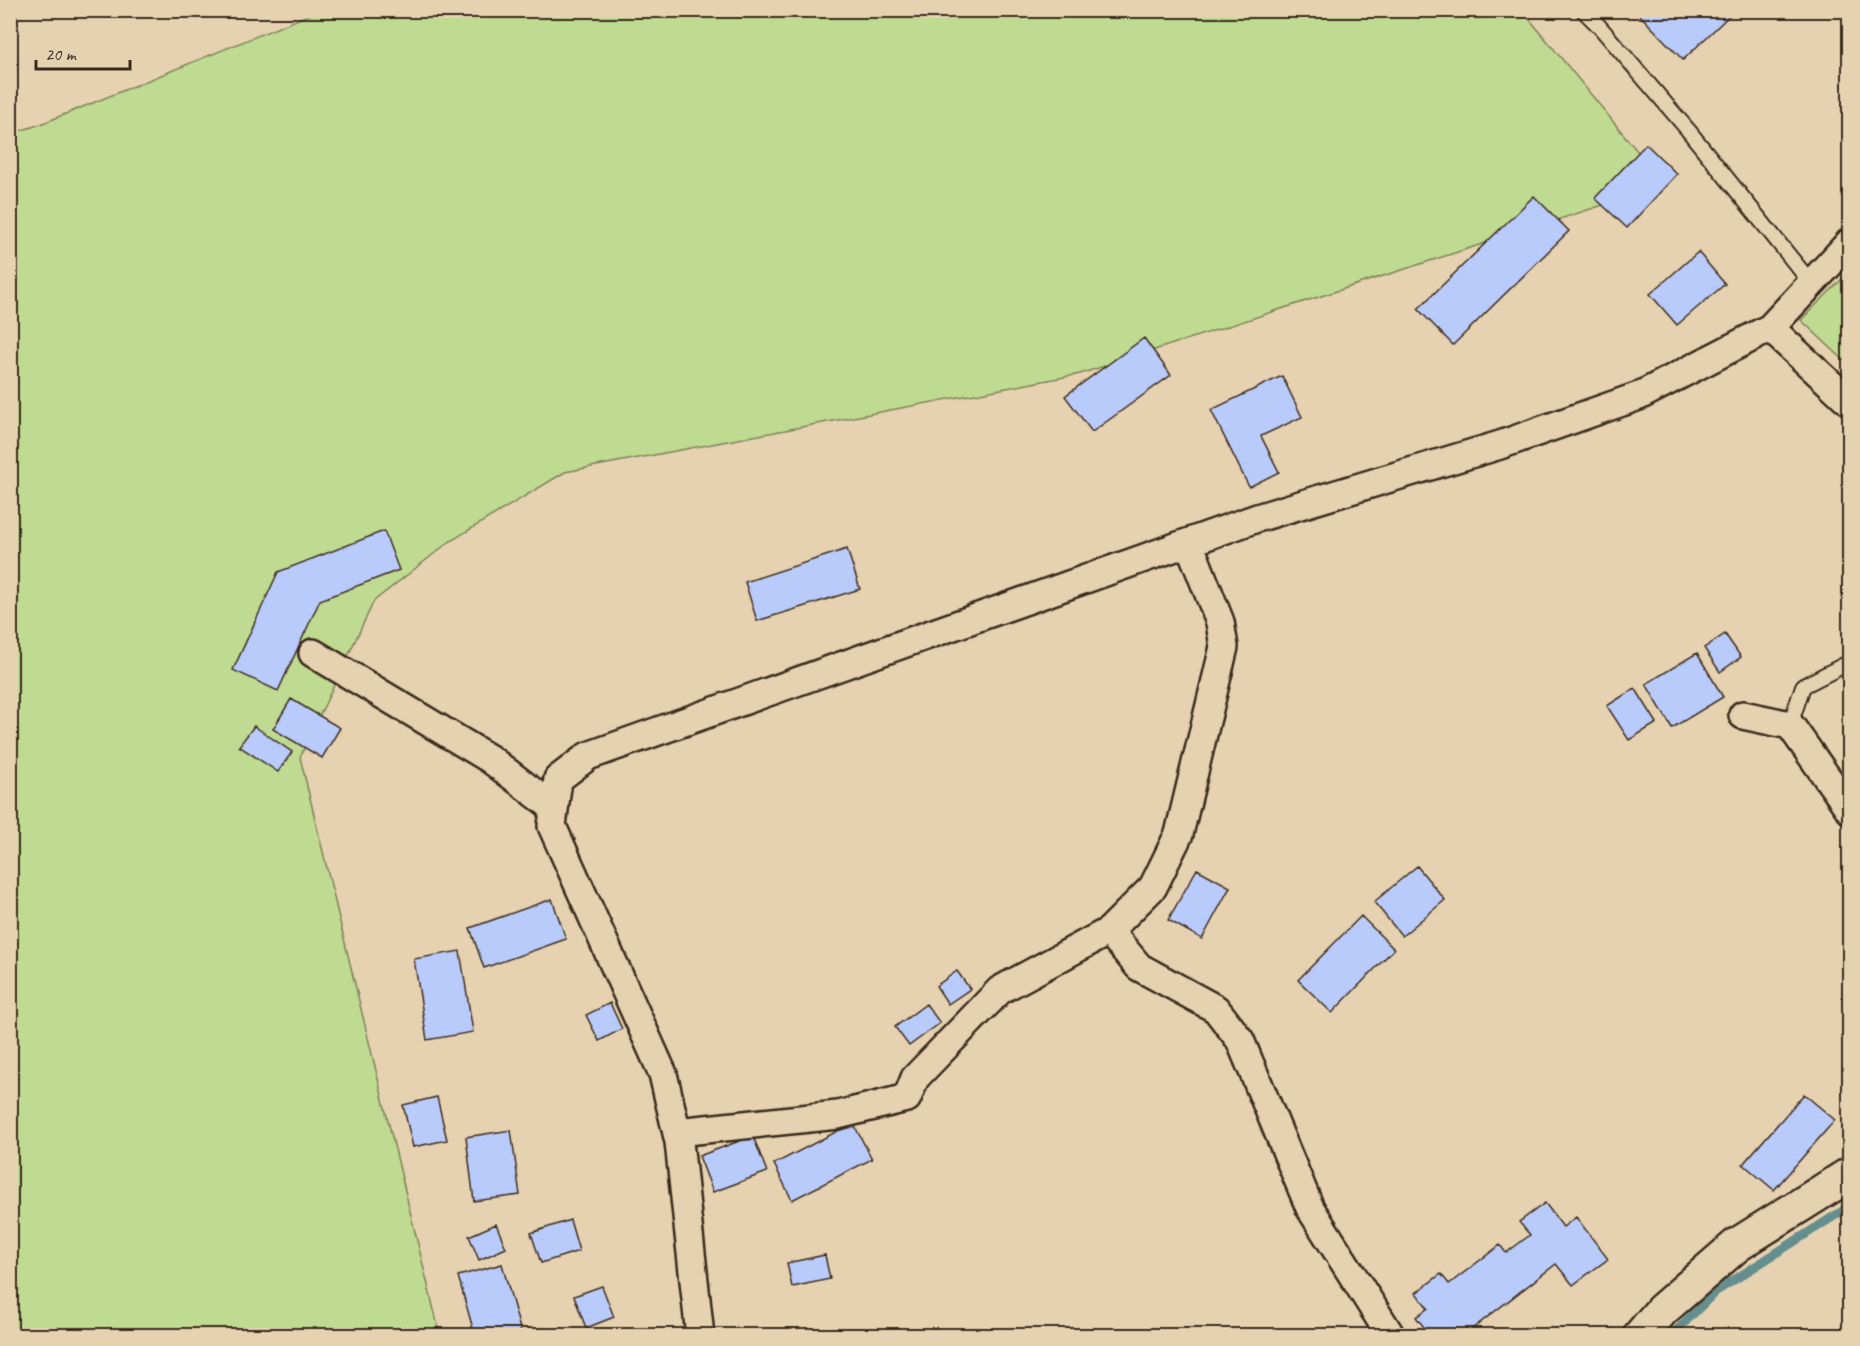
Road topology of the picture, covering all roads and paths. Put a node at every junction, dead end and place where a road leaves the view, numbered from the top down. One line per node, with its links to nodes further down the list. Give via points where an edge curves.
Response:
1 (1583, 10): 3 (lane, via 1688,130)
2 (1850, 242): 3 (street)
3 (1811, 283): 4 (street)
4 (1770, 328): 5 (street); 6 (street, via 1639,396 1500,446 1257,518)
5 (1850, 402)
6 (1189, 543): 11 (street, via 588,756 558,779); 13 (street, via 1220,622 1224,646 1179,834 1154,887)
7 (313, 653): 11 (street, via 490,759)
8 (1850, 662): 10 (lane, via 1803,686)
9 (1743, 715): 10 (street)
10 (1791, 725): 12 (street)
11 (554, 808): 14 (street, via 552,826 663,1074)
12 (1850, 810)
13 (1109, 931): 14 (street, via 1000,990 915,1078 907,1098 838,1115); 17 (street, via 1139,967 1216,1009 1240,1040 1310,1208)
14 (677, 1132): 16 (street)
15 (1850, 1174): 18 (street, via 1737,1245 1662,1310)
16 (700, 1335)
17 (1391, 1335)
18 (1640, 1335)

